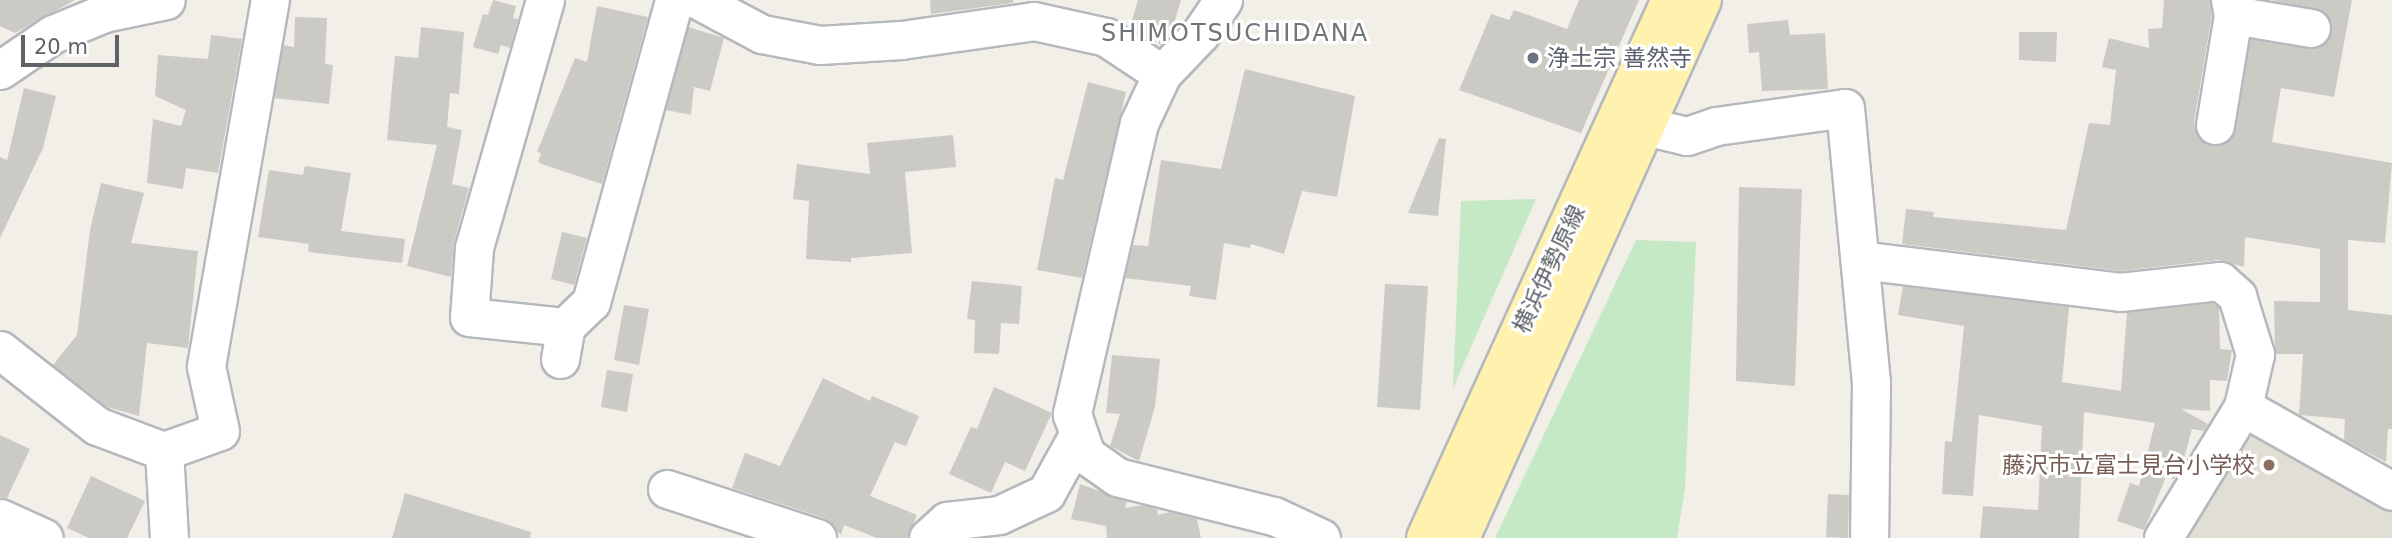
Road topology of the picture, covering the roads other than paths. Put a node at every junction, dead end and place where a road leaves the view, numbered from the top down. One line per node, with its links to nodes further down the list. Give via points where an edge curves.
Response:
1 (166, 0): 11 (street, via 104,13 53,34)
2 (270, 0): 19 (street, via 206,366 220,431)
3 (545, 0): 4 (street, via 474,247 469,317 563,343 591,302)
4 (674, 0)
5 (698, 0): 12 (street, via 762,34 820,45 1045,23 1106,37)
6 (1223, 0): 12 (street, via 1201,33)
7 (1671, 0): 28 (main road, 横浜伊勢原線)
8 (1702, 0): 14 (main road, 横浜伊勢原線)
9 (2231, 7): 10 (street); 13 (street)
10 (2311, 28)
11 (0, 70)
12 (1162, 74): 18 (street, via 1139,123 1074,390)
13 (2215, 125)
14 (1645, 126): 15 (street, via 1687,136 1716,126 1845,108); 29 (main road, 横浜伊勢原線)
15 (1860, 260): 17 (street, via 2120,292 2220,281 2237,296 2255,354); 30 (street, via 1871,382)
16 (0, 350): 19 (street, via 97,426)
17 (2243, 407): 21 (street); 31 (street)
18 (1077, 438): 26 (street, via 1046,493 999,515 947,521); 27 (street, via 1086,455 1117,477 1274,516)
19 (164, 451): 24 (street)
20 (667, 489): 25 (street)
21 (2392, 491)
22 (0, 518): 23 (street)
23 (44, 538)
24 (169, 538)
25 (817, 538)
26 (928, 538)
27 (1321, 538)
28 (1426, 538)
29 (1460, 538)
30 (1869, 538)
31 (2163, 538)

